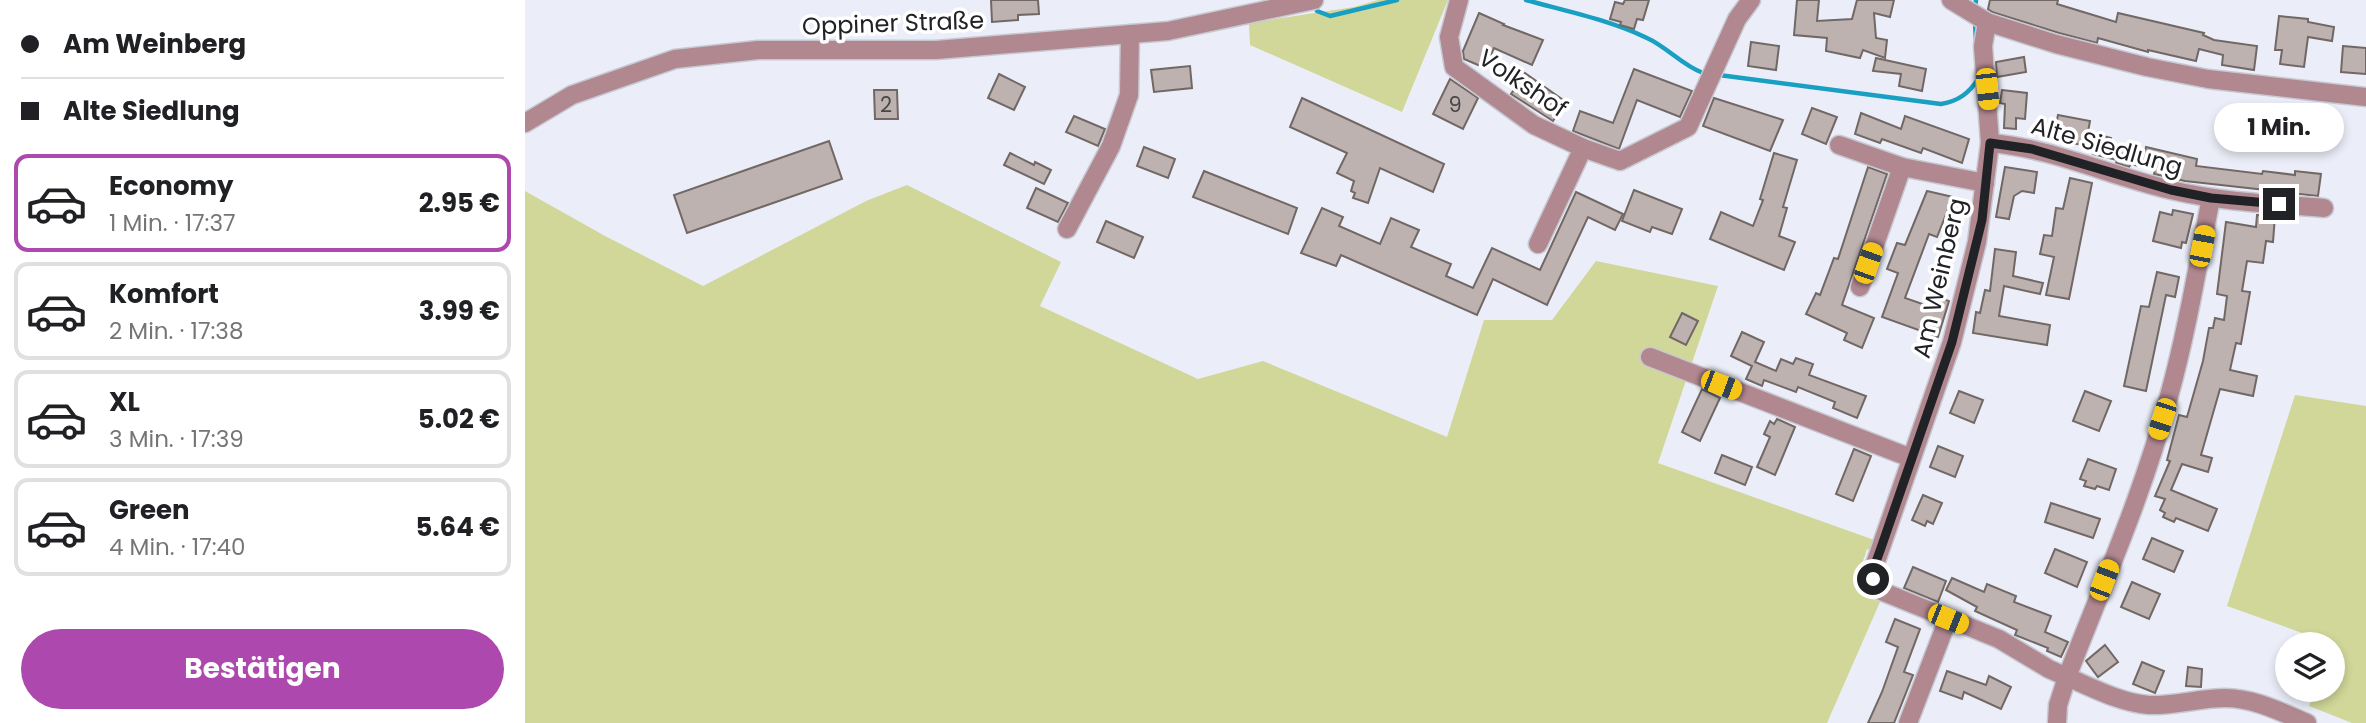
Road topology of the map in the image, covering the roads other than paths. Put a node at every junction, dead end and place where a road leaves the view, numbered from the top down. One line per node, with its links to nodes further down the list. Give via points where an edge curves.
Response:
1 (1314, 0): 6 (street, Oppiner Straße, via 1168,31)
2 (1751, 0): 11 (street, Volkshof, via 1737,19 1688,127 1620,162)
3 (1458, 1): 11 (street, Volkshof, via 1449,37 1454,66 1534,125)
4 (1955, 2): 5 (street)
5 (1983, 20): 7 (street, via 2056,44 2171,72); 9 (street, Am Weinberg)
6 (1130, 34): 8 (street, Oppiner Straße, via 936,50 758,50 675,59 572,95); 16 (street, via 1129,95 1111,146)
7 (2366, 97)
8 (525, 123)
9 (1990, 143): 13 (street, Am Weinberg); 14 (street, Alte Siedlung, via 2032,149 2113,175)
10 (1839, 145): 12 (street)
11 (1583, 148): 17 (street)
12 (1902, 167): 13 (street); 18 (street)
13 (1985, 183): 20 (street, Am Weinberg, via 1977,242 1952,342)
14 (2211, 198): 15 (street, Alte Siedlung); 22 (street, via 2169,398)
15 (2324, 208)
16 (1067, 229)
17 (1538, 244)
18 (1860, 287)
19 (1650, 357): 20 (street)
20 (1911, 458): 21 (street, Am Weinberg, via 1873,579 1887,595)
21 (1948, 619): 22 (street, via 1999,639); 23 (street)
22 (2067, 677): 24 (street); 25 (street, via 2147,705 2241,699)
23 (1908, 723)
24 (2057, 723)
25 (2307, 723)

